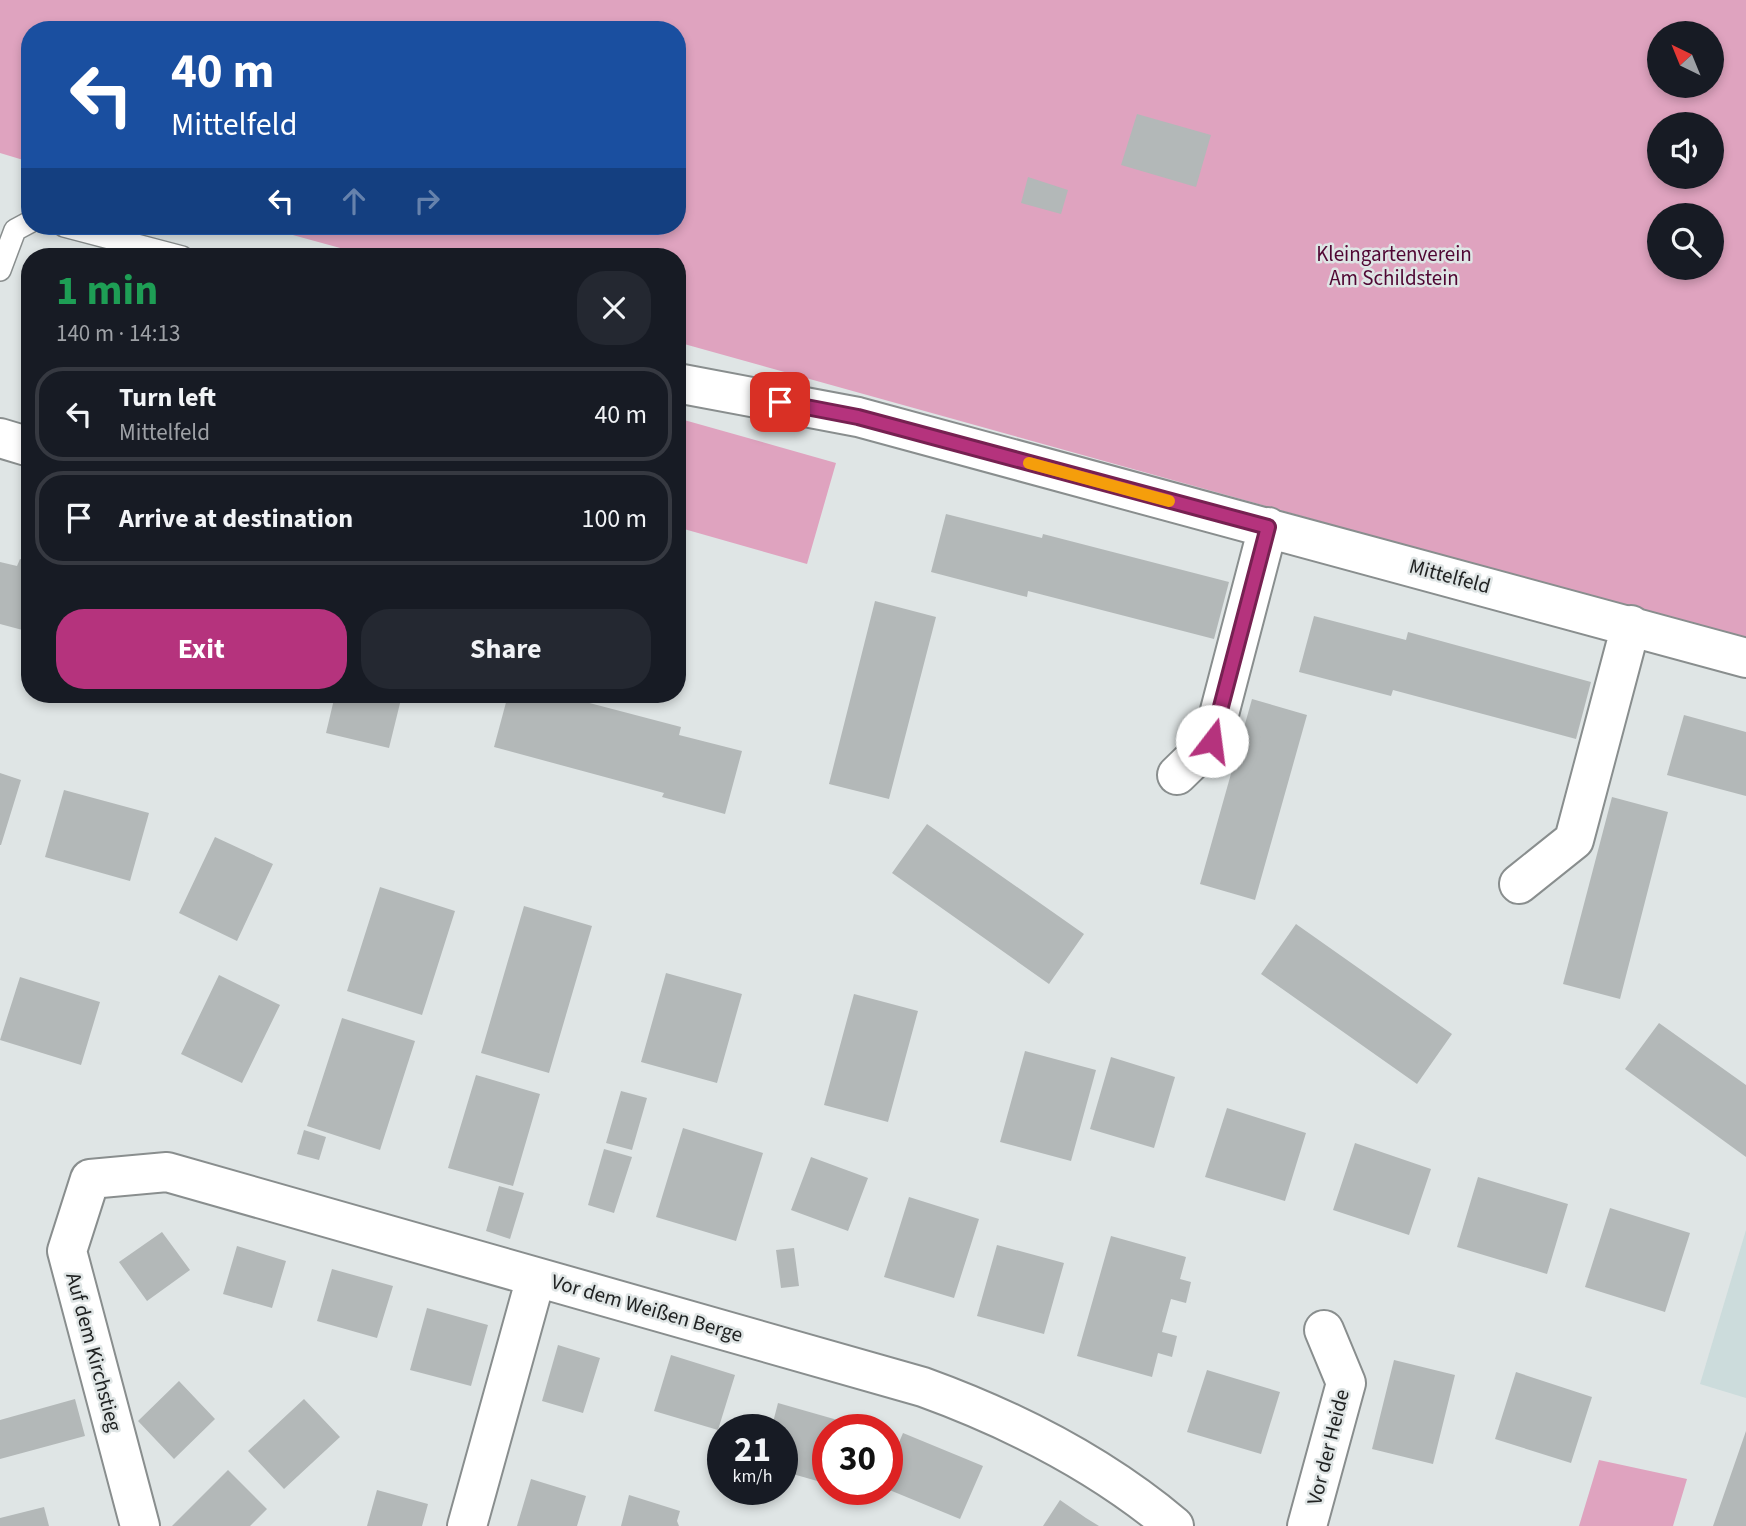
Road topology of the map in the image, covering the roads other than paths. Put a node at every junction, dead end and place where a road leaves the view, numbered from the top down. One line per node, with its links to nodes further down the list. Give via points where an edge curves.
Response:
1 (21, 227): 4 (lane, via 15,230)
2 (98, 235): 3 (lane)
3 (148, 248)
4 (0, 270)
5 (686, 385): 8 (street, Mittelfeld, via 858,417)
6 (0, 438): 7 (street)
7 (21, 444)
8 (1268, 527): 9 (street, Mittelfeld); 11 (street, via 1212,741)
9 (1631, 625): 10 (street, Mittelfeld); 12 (street, via 1574,840)
10 (1746, 658)
11 (1177, 775)
12 (1519, 884)
13 (90, 1179): 14 (street, Vor dem Weißen Berge, via 167,1172); 16 (street, Auf dem Kirchstieg, via 68,1251)
14 (536, 1277): 17 (street); 18 (street, Vor dem Weißen Berge, via 923,1387 983,1409 1074,1455)
15 (1324, 1330): 19 (street, Vor der Heide, via 1346,1383)
16 (140, 1526)
17 (467, 1526)
18 (1174, 1526)
19 (1307, 1526)

